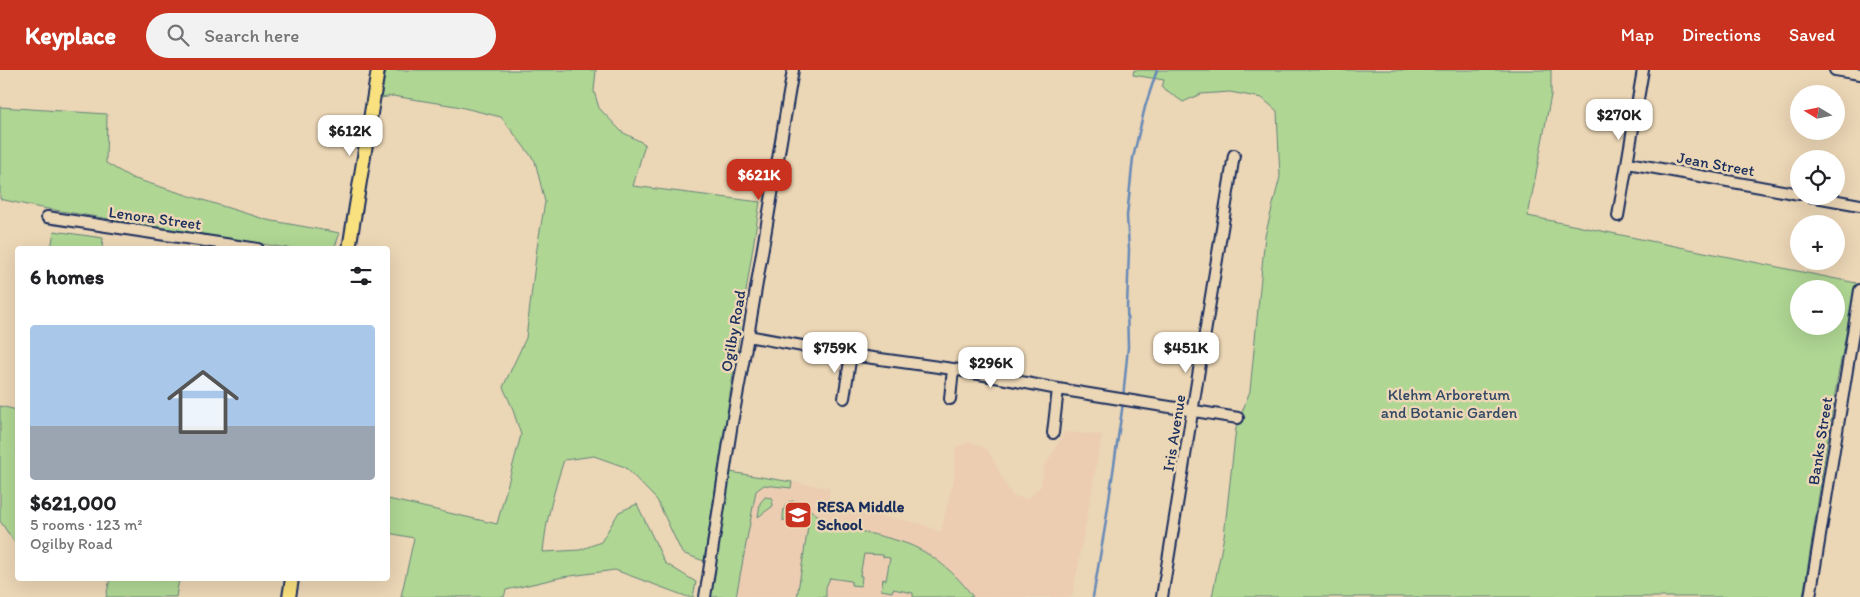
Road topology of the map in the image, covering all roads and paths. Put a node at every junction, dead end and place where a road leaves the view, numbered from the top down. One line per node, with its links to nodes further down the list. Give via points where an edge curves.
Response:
1 (378, 70): 14 (main road)
2 (794, 70): 16 (street, Ogilby Road)
3 (1643, 70): 7 (street)
4 (1835, 70): 5 (street)
5 (1860, 74)
6 (1234, 155): 22 (street, Iris Avenue)
7 (1628, 163): 8 (street, Jean Street); 11 (street)
8 (1790, 192)
9 (1845, 202): 10 (street)
10 (1860, 205)
11 (1618, 216)
12 (47, 217): 13 (street, Lenora Street)
13 (229, 246)
14 (349, 246)
15 (1860, 290): 29 (street, Banks Street)
16 (748, 336): 17 (street); 27 (street, Ogilby Road)
17 (851, 355): 18 (street); 20 (street)
18 (952, 369): 19 (street); 21 (street)
19 (1058, 389): 22 (street); 24 (street)
20 (844, 398)
21 (950, 399)
22 (1193, 410): 23 (street); 28 (street, Iris Avenue)
23 (1238, 418)
24 (1053, 433)
25 (292, 581): 26 (main road)
26 (289, 597)
27 (705, 597)
28 (1162, 597)
29 (1810, 597)

